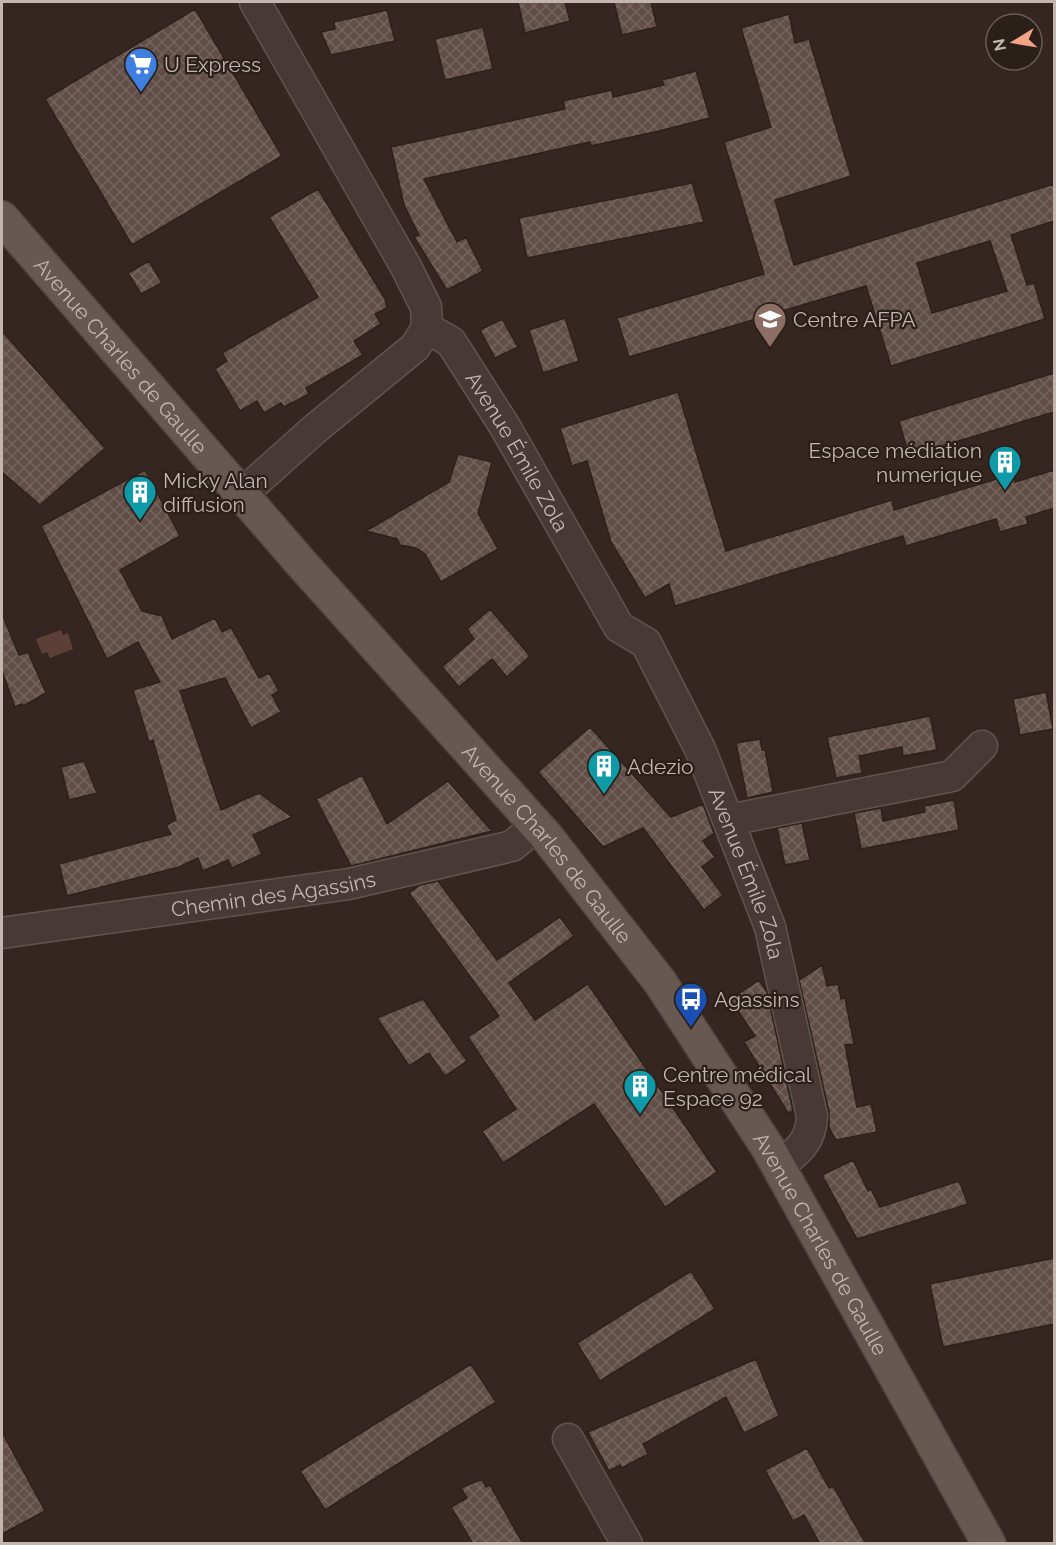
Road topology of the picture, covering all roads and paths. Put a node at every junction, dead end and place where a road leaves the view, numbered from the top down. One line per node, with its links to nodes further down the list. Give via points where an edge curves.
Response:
1 (255, 2): 3 (street, via 406,267 426,307)
2 (2, 218): 4 (main road, Avenue Charles de Gaulle)
3 (427, 328): 4 (street, via 415,347); 6 (street, Avenue Émile Zola, via 451,342 510,436 619,627 646,643 700,749)
4 (242, 494): 7 (main road, Avenue Charles de Gaulle)
5 (982, 746): 6 (street, via 952,776)
6 (729, 820): 9 (street, Avenue Émile Zola, via 770,927 813,1116 806,1143)
7 (536, 826): 8 (street, Chemin des Agassins, via 512,846 349,884); 9 (main road, Avenue Charles de Gaulle, via 660,982)
8 (2, 933)
9 (778, 1167): 12 (main road, Avenue Charles de Gaulle)
10 (568, 1439): 11 (street)
11 (627, 1544)
12 (989, 1544)

